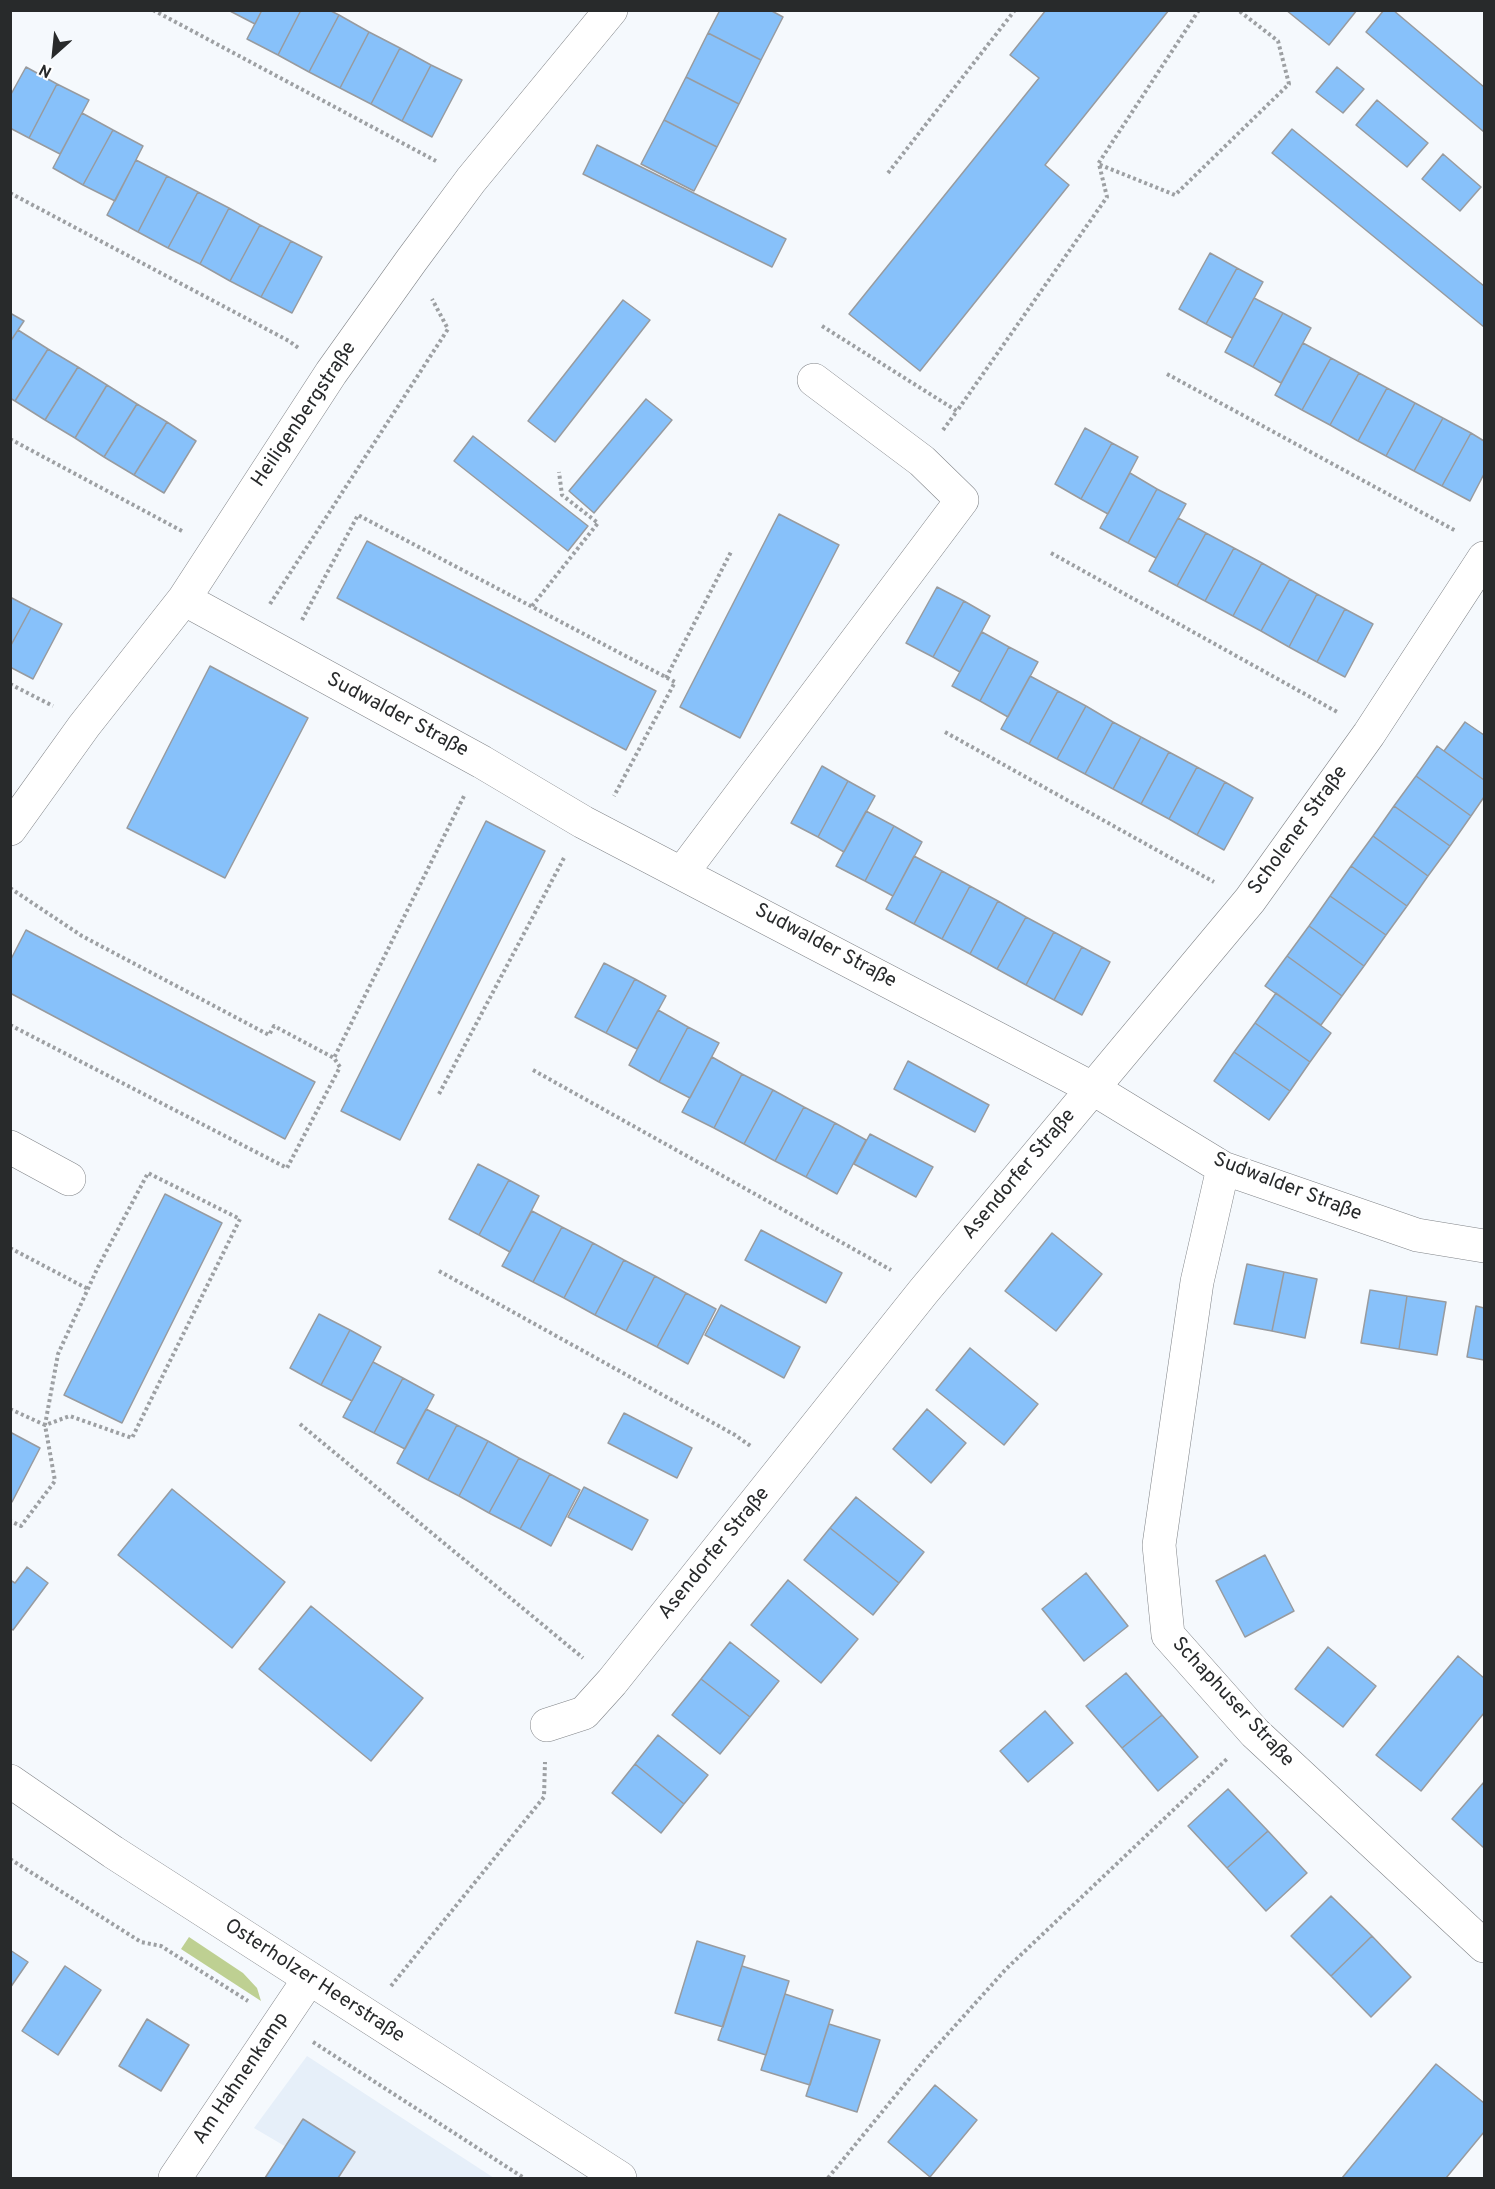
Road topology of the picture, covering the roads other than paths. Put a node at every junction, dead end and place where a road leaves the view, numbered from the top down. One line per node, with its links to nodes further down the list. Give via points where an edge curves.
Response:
1 (611, 10): 4 (street, Heiligenbergstraße, via 471,180 411,261 331,373)
2 (814, 380): 6 (street, via 922,461 962,500)
3 (1474, 547): 7 (street, Scholener Straße, via 1369,734 1250,900)
4 (184, 599): 5 (street, Heiligenbergstraße, via 84,726); 6 (street, Sudwalder Straße)
5 (10, 829)
6 (682, 873): 7 (street, Sudwalder Straße)
7 (1092, 1088): 9 (street, Sudwalder Straße); 12 (street, Asendorfer Straße, via 612,1682 584,1713)
8 (10, 1147): 10 (street)
9 (1223, 1168): 11 (street, Sudwalder Straße, via 1417,1235); 14 (street, Schaphuser Straße, via 1197,1282 1159,1545 1168,1635 1255,1733)
10 (69, 1179)
11 (1485, 1246)
12 (547, 1725)
13 (10, 1781): 15 (street, Osterholzer Heerstraße)
14 (1485, 1946)
15 (309, 1979): 16 (street, Am Hahnenkamp); 17 (street, Osterholzer Heerstraße)
16 (175, 2178)
17 (620, 2178)

